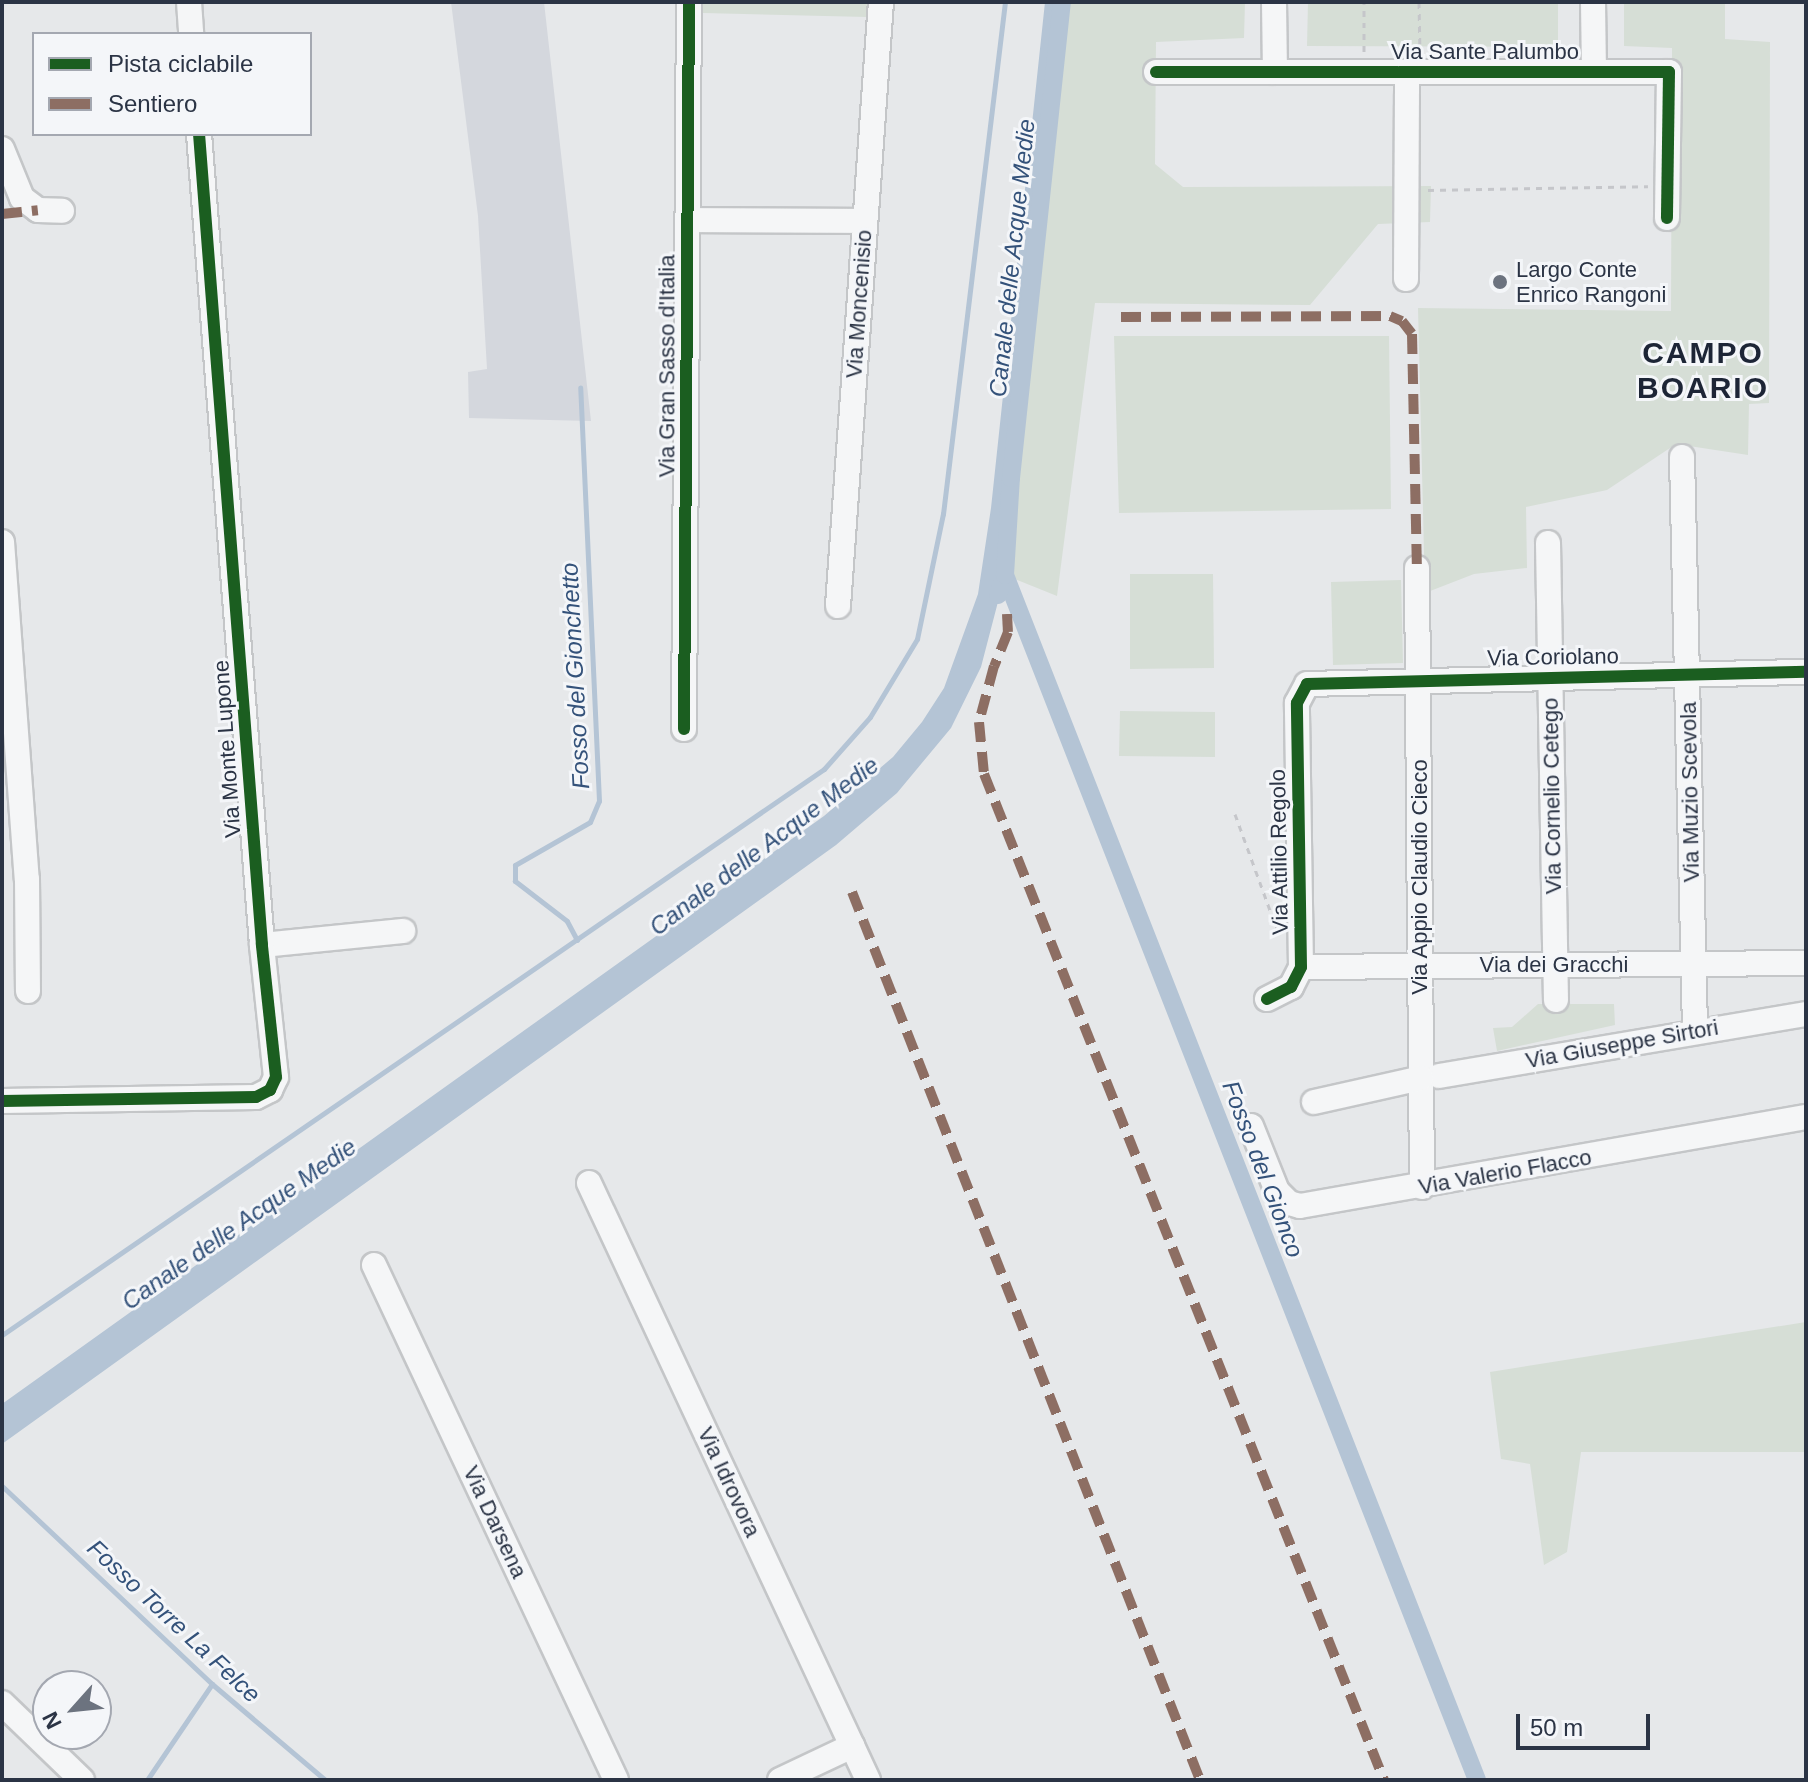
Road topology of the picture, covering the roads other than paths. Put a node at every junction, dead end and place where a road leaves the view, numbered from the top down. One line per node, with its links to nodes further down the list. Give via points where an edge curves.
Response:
1 (189, 2): 6 (street)
2 (689, 2): 15 (street, Via Gran Sasso d'Italia)
3 (881, 2): 16 (street, Via Moncenisio)
4 (1274, 2): 9 (street)
5 (1593, 2): 7 (street)
6 (191, 32)
7 (1594, 71): 10 (street, Via Sante Palumbo); 14 (street, Via Sante Palumbo, via 1669,72)
8 (1156, 72): 9 (street, Via Sante Palumbo)
9 (1275, 72): 10 (street, Via Sante Palumbo)
10 (1414, 72): 17 (street)
11 (199, 136): 30 (street, Via Monte Lupone)
12 (2, 149): 13 (street, via 22,198 38,210)
13 (62, 211)
14 (1667, 218)
15 (688, 220): 16 (street); 28 (street, Via Gran Sasso d'Italia)
16 (865, 221): 22 (street, Via Moncenisio)
17 (1406, 279)
18 (1682, 457): 24 (street, Via Muzio Scevola)
19 (2, 542): 36 (street, via 26,867)
20 (1548, 543): 25 (street, Via Cornelio Cetego)
21 (1417, 568): 26 (street, Via Appio Claudio Cieco)
22 (838, 606)
23 (1806, 672): 24 (street, Via Coriolano)
24 (1687, 674): 25 (street, Via Coriolano); 32 (street, Via Muzio Scevola)
25 (1550, 677): 26 (street, Via Coriolano); 33 (street, Via Cornelio Cetego)
26 (1418, 679): 27 (street, Via Coriolano, via 1318,681); 34 (street, Via Appio Claudio Cieco)
27 (1303, 687): 35 (street, Via Attilio Regolo, via 1297,703)
28 (684, 729)
29 (403, 931): 30 (street)
30 (262, 945): 42 (street, Via Monte Lupone, via 276,1070 276,1081 266,1093)
31 (1806, 963): 32 (street, Via dei Gracchi)
32 (1693, 964): 33 (street, Via dei Gracchi); 40 (street, Via Muzio Scevola)
33 (1555, 965): 34 (street, Via dei Gracchi); 38 (street, Via Cornelio Cetego)
34 (1420, 966): 35 (street, Via dei Gracchi); 41 (street, Via Appio Claudio Cieco)
35 (1301, 967): 37 (street, Via Attilio Regolo, via 1291,987)
36 (28, 991)
37 (1267, 999)
38 (1556, 1000)
39 (1806, 1014): 40 (street, Via Giuseppe Sirtori)
40 (1695, 1031): 41 (street, Via Giuseppe Sirtori)
41 (1430, 1077): 43 (street, Via Giuseppe Sirtori); 47 (street, Via Appio Claudio Cieco)
42 (2, 1101)
43 (1314, 1102)
44 (1806, 1117): 47 (street, Via Valerio Flacco)
45 (1251, 1126): 47 (street, Via Valerio Flacco, via 1277,1191 1295,1205)
46 (589, 1183): 50 (street, Via Idrovora)
47 (1422, 1187)
48 (374, 1265): 52 (street, Via Darsena)
49 (2, 1703): 51 (street)
50 (852, 1746): 53 (street); 54 (street, Via Idrovora)
51 (82, 1780)
52 (616, 1780)
53 (780, 1780)
54 (868, 1780)

